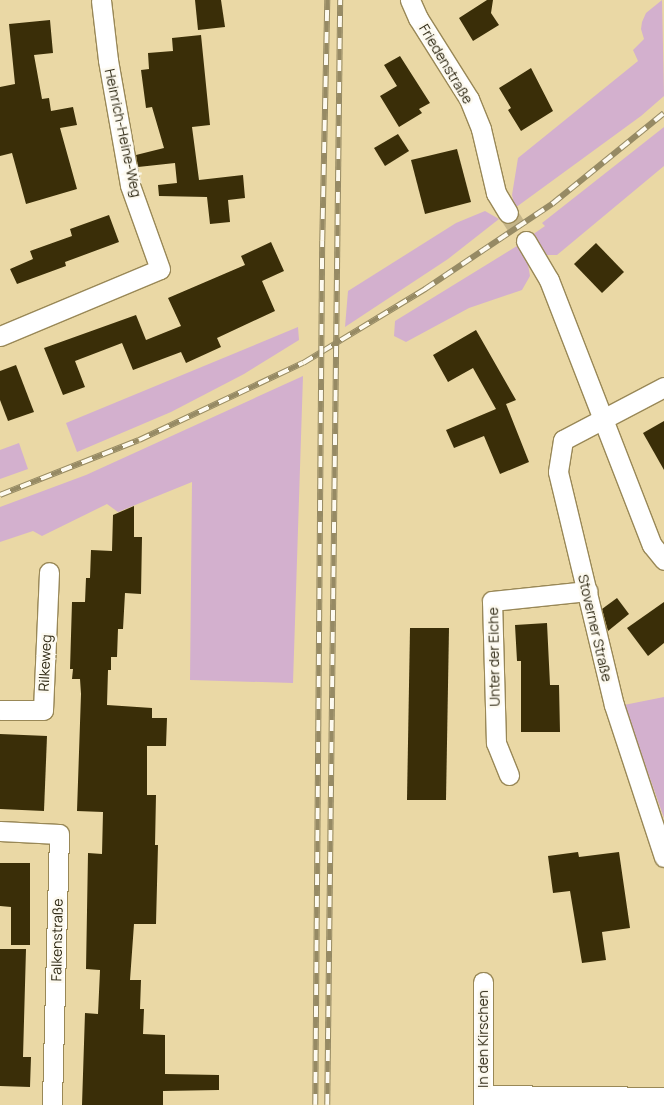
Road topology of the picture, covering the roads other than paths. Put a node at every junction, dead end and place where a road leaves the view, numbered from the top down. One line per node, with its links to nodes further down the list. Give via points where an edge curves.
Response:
1 (102, 0): 5 (street, Heinrich-Heine-Weg, via 108,60 130,185 160,269)
2 (410, 0): 3 (street, Friedenstraße, via 469,99 496,194)
3 (508, 213)
4 (526, 241): 7 (street, via 549,280)
5 (0, 336)
6 (664, 387): 7 (street)
7 (604, 418): 8 (street, via 652,545); 10 (street, Stoverner Straße, via 563,440 558,472)
8 (664, 560)
9 (49, 572): 11 (street, Rilkeweg, via 43,710)
10 (587, 591): 12 (street, Unter der Eiche, via 492,601 496,743); 14 (street, Stoverner Straße, via 614,705)
11 (0, 710)
12 (509, 775)
13 (0, 831): 18 (street, Falkenstraße, via 59,834)
14 (664, 857)
15 (483, 982): 17 (street, In den Kirschen)
16 (664, 1097): 17 (street, In den Kirschen)
17 (483, 1100)
18 (52, 1105)

